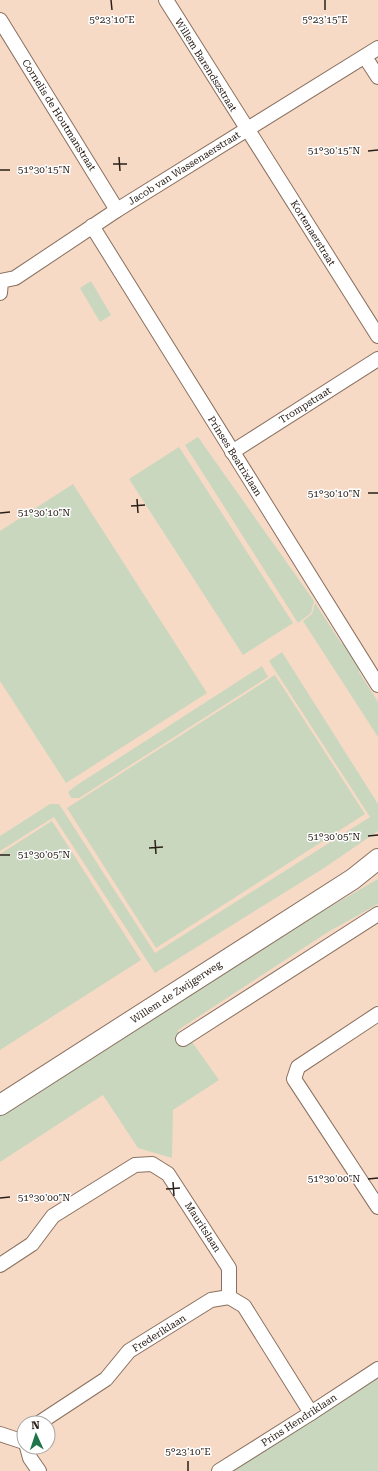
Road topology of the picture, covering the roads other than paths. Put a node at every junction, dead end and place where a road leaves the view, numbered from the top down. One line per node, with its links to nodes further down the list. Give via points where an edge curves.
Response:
1 (166, 0): 6 (street, Willem Barendszstraat)
2 (0, 20): 7 (street, Cornelis de Houtmanstraat)
3 (378, 48): 4 (street, Jacob van Wassenaerstraat)
4 (365, 57): 5 (street); 6 (street, Jacob van Wassenaerstraat)
5 (378, 77)
6 (247, 129): 7 (street, Jacob van Wassenaerstraat); 10 (street, Kortenaerstraat)
7 (117, 210): 8 (street, Jacob van Wassenaerstraat)
8 (92, 226): 9 (street, Jacob van Wassenaerstraat, via 15,278); 12 (street, Prinses Beatrixlaan)
9 (0, 285)
10 (378, 336)
11 (378, 359): 12 (street, Trompstraat)
12 (232, 452): 13 (street, Prinses Beatrixlaan)
13 (378, 685)
14 (378, 859): 16 (main road, Willem de Zwijgerweg)
15 (378, 868): 16 (main road, Willem de Zwijgerweg)
16 (353, 880): 20 (main road, Willem de Zwijgerweg)
17 (378, 914): 19 (street)
18 (378, 1014): 21 (street, via 298,1067 294,1079)
19 (182, 1039)
20 (0, 1105)
21 (378, 1205)
22 (0, 1265): 23 (street, Mauritslaan, via 32,1244 53,1216 135,1165 152,1164 168,1174 229,1268)
23 (229, 1297): 25 (street, via 244,1306); 26 (street, Frederiklaan, via 212,1300 130,1351 106,1379)
24 (378, 1369): 25 (street, Prins Hendriklaan)
25 (311, 1413): 31 (street, Prins Hendriklaan)
26 (51, 1415)
27 (0, 1434): 28 (street)
28 (16, 1439)
29 (29, 1455): 30 (street)
30 (39, 1471)
31 (219, 1471)

